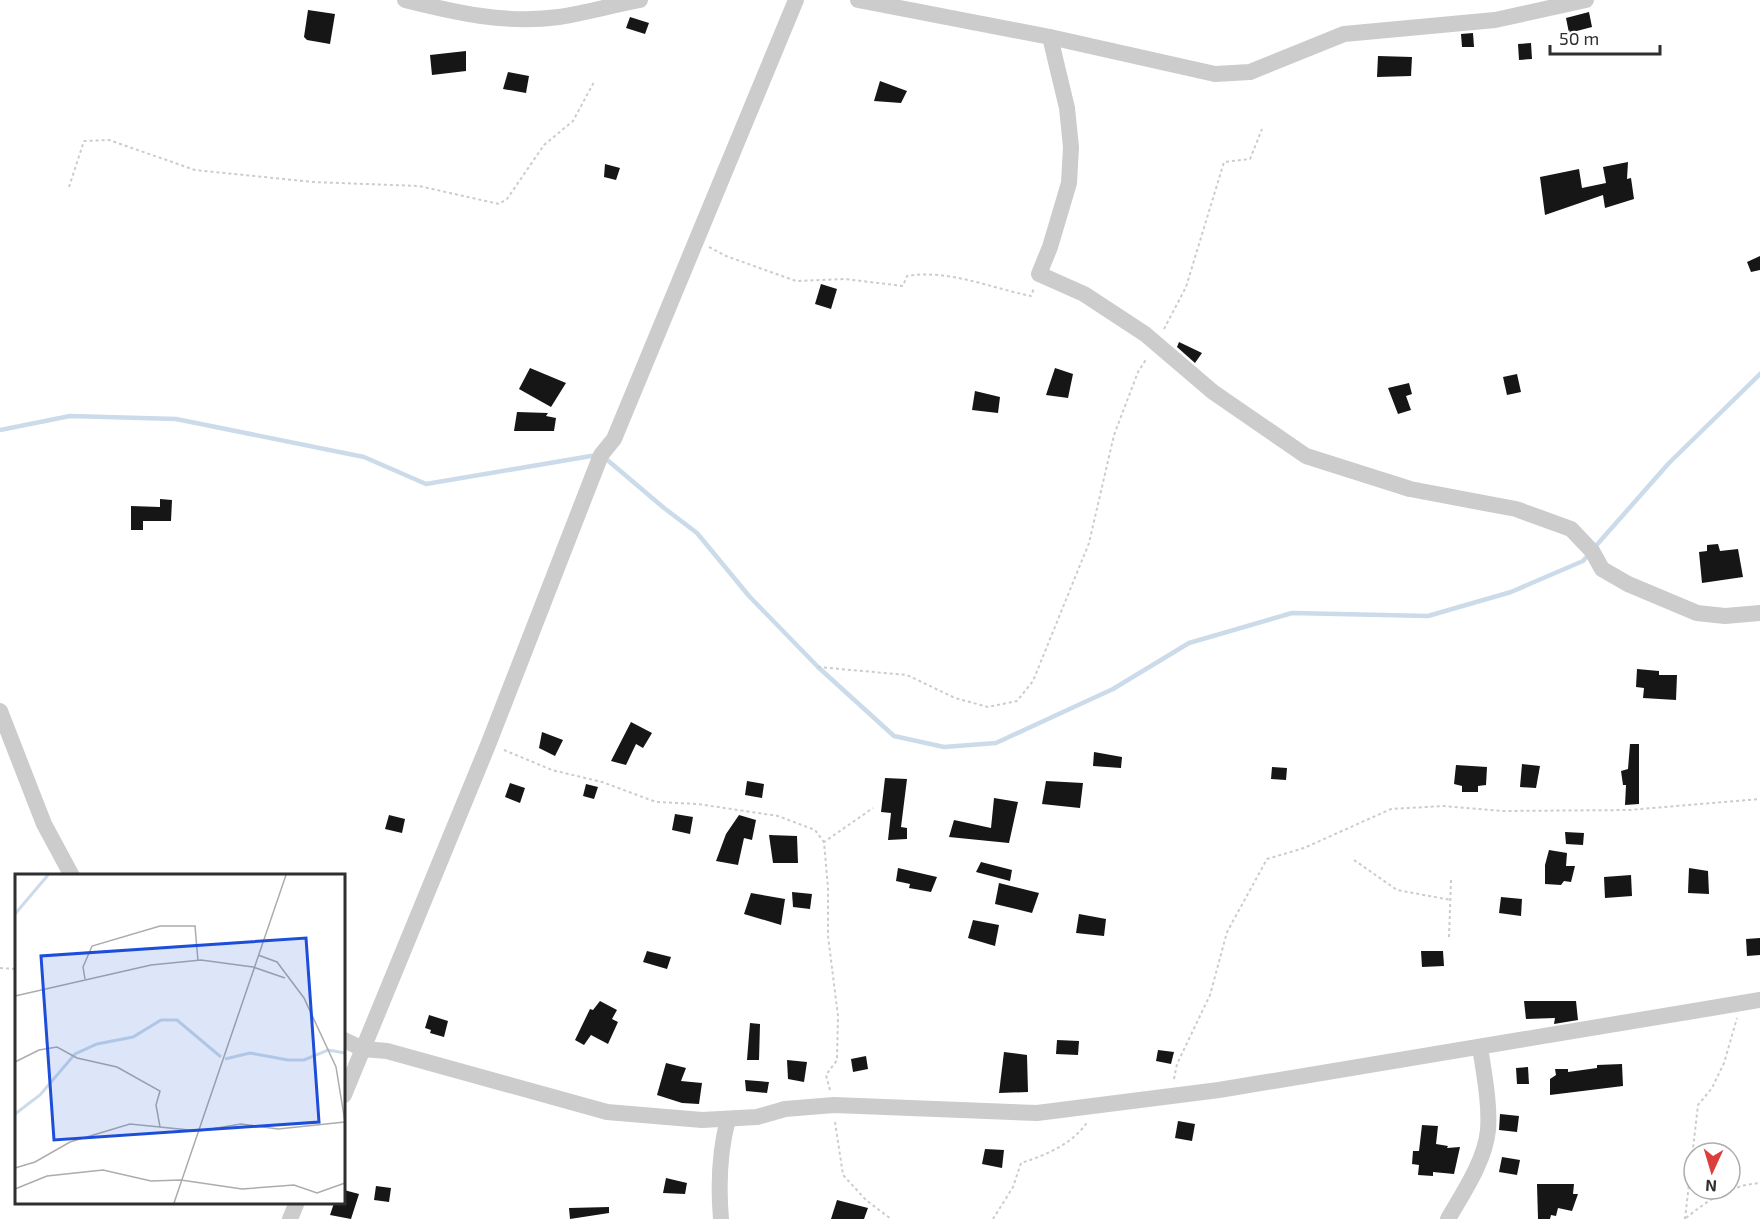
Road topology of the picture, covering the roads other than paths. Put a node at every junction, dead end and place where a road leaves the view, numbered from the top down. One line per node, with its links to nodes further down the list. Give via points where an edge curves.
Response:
1 (405, 0): 2 (street, via 473,17 519,20 561,17)
2 (640, 0)
3 (796, 0): 13 (street, via 614,439 601,455)
4 (858, 0): 6 (street)
5 (1586, 0): 6 (street, via 1495,20 1344,34 1250,72 1215,74)
6 (1050, 37): 7 (street, via 1067,108 1070,171 1039,274 1084,294 1157,343 1213,392 1306,456 1410,489 1516,509 1571,529 1602,568 1628,584 1697,613)
7 (1760, 613)
8 (0, 711): 9 (street, via 44,824)
9 (71, 874)
10 (1760, 1000): 12 (street)
11 (345, 1040): 13 (street)
12 (1480, 1047): 15 (street, via 1037,1113 834,1105 785,1108 757,1117); 19 (street, via 1488,1132)
13 (363, 1049): 14 (street); 15 (street, via 387,1051 607,1112)
14 (345, 1093)
15 (728, 1119): 18 (street, via 720,1150)
16 (297, 1204): 17 (street)
17 (290, 1219)
18 (721, 1219)
19 (1448, 1219)

